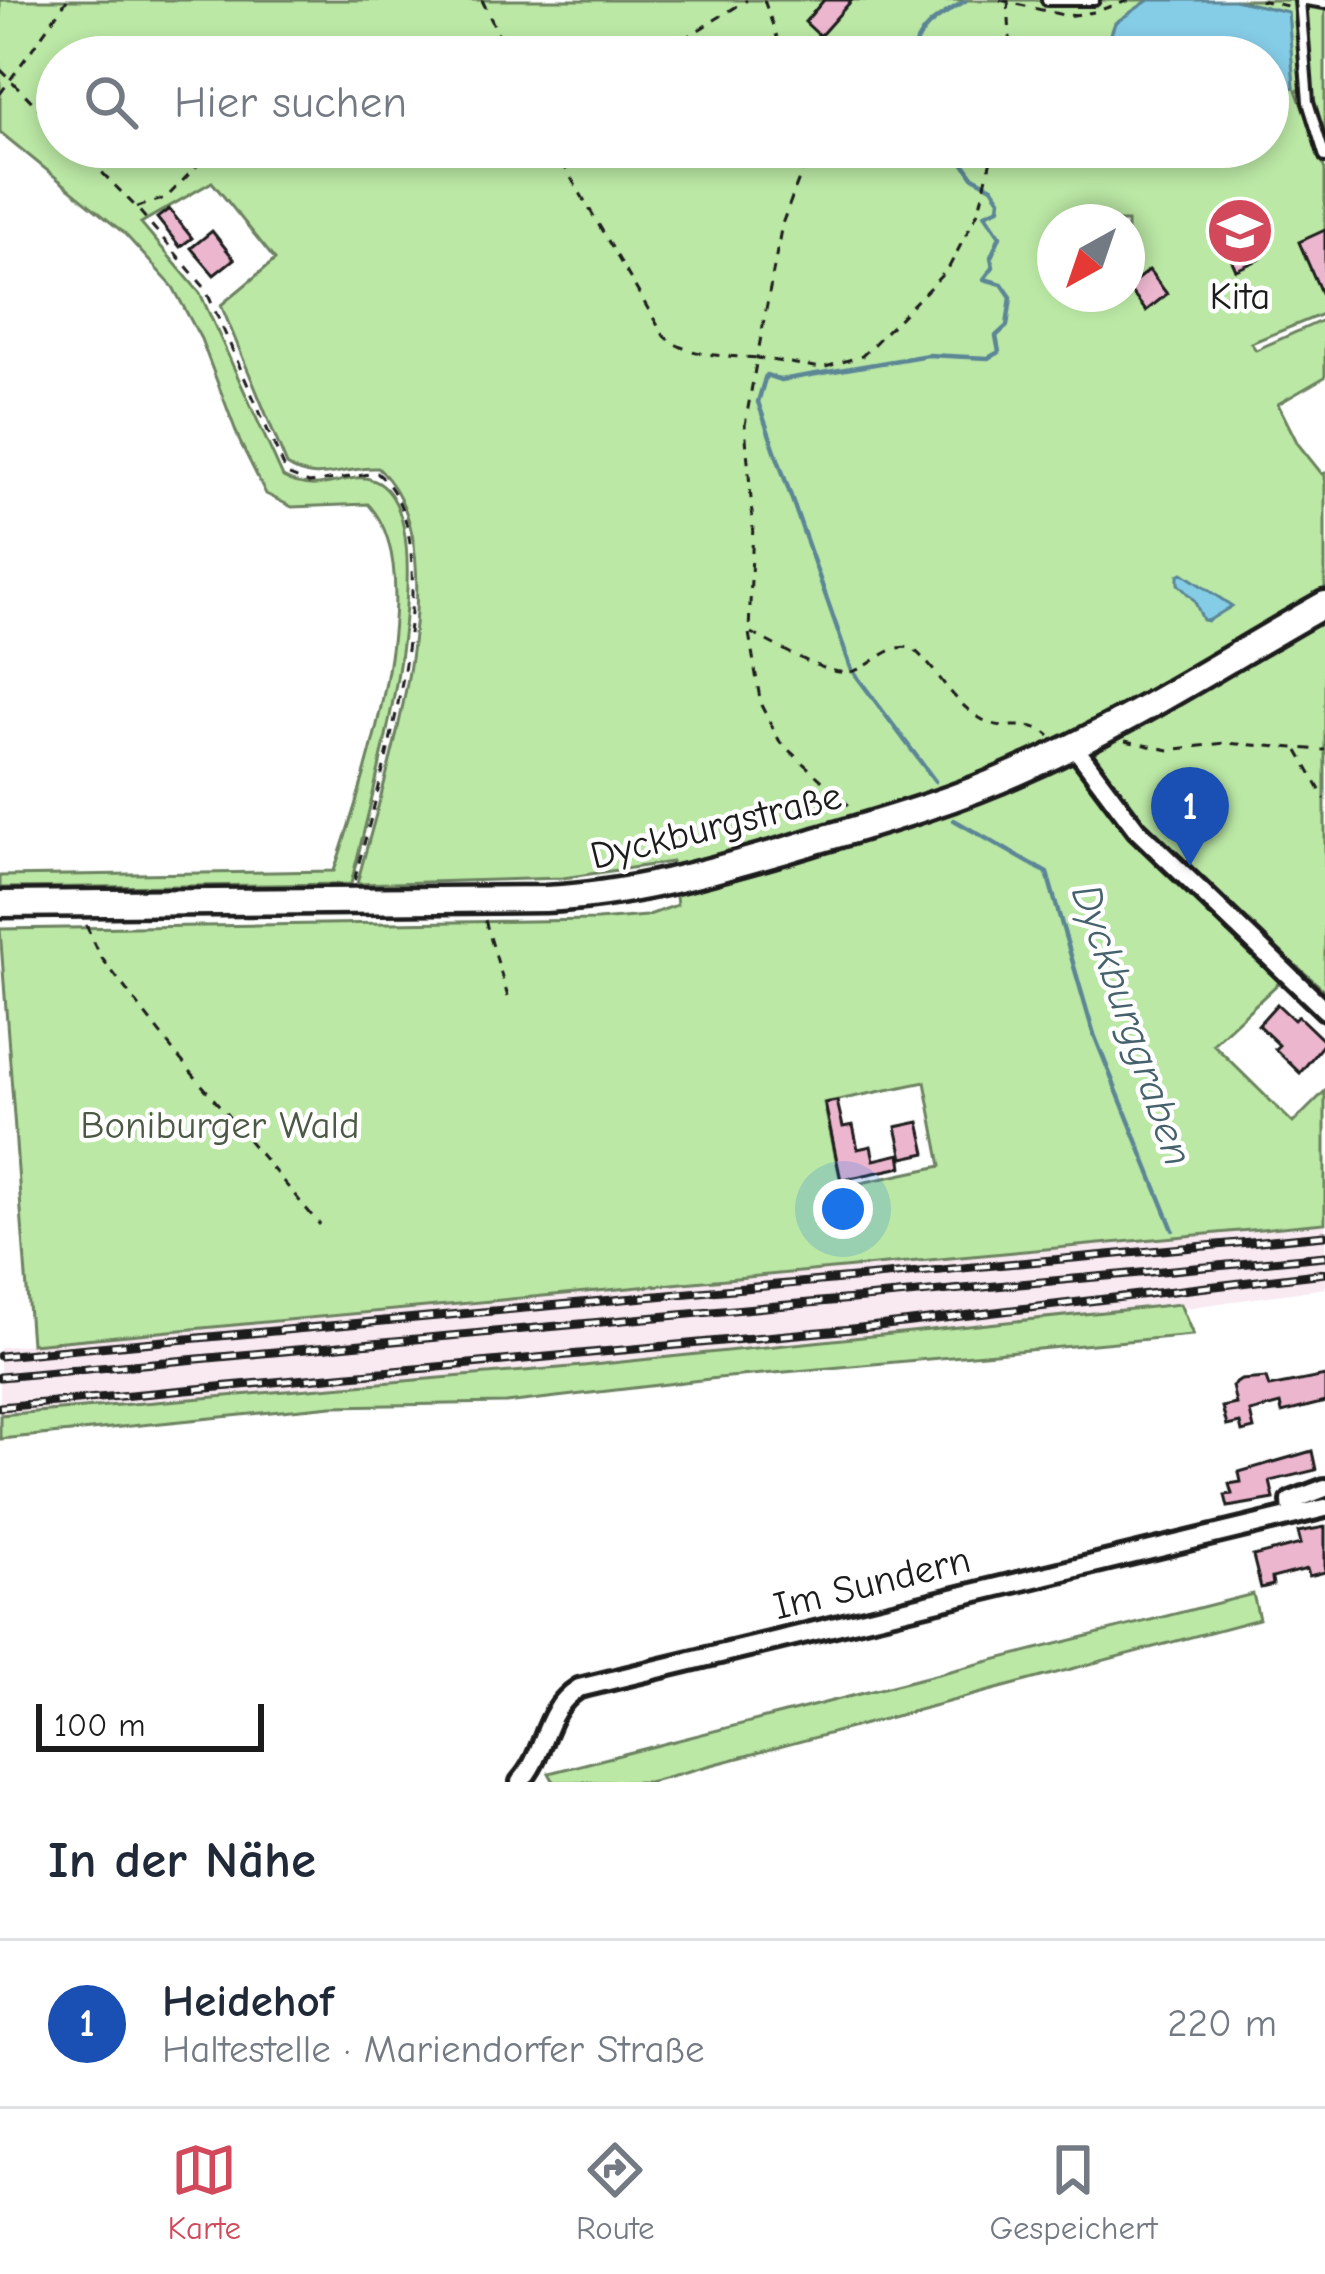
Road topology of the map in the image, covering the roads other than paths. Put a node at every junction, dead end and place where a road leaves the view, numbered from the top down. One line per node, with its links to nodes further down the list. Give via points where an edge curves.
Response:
1 (1047, 0): 2 (lane)
2 (1094, 0)
3 (1302, 3): 4 (lane); 5 (lane, via 1308,102)
4 (1325, 3)
5 (1325, 157)
6 (1325, 604): 7 (street, Dyckburgstraße)
7 (1063, 744): 8 (street, Dyckburgstraße, via 920,810 626,891 545,899); 9 (street, via 1136,829)
8 (0, 904)
9 (1325, 1010)
10 (1325, 1489): 12 (street, Im Sundern, via 1291,1502)
11 (1325, 1508): 12 (street, Im Sundern)
12 (1292, 1515): 13 (street, Im Sundern, via 578,1688 553,1712)
13 (520, 1782)

